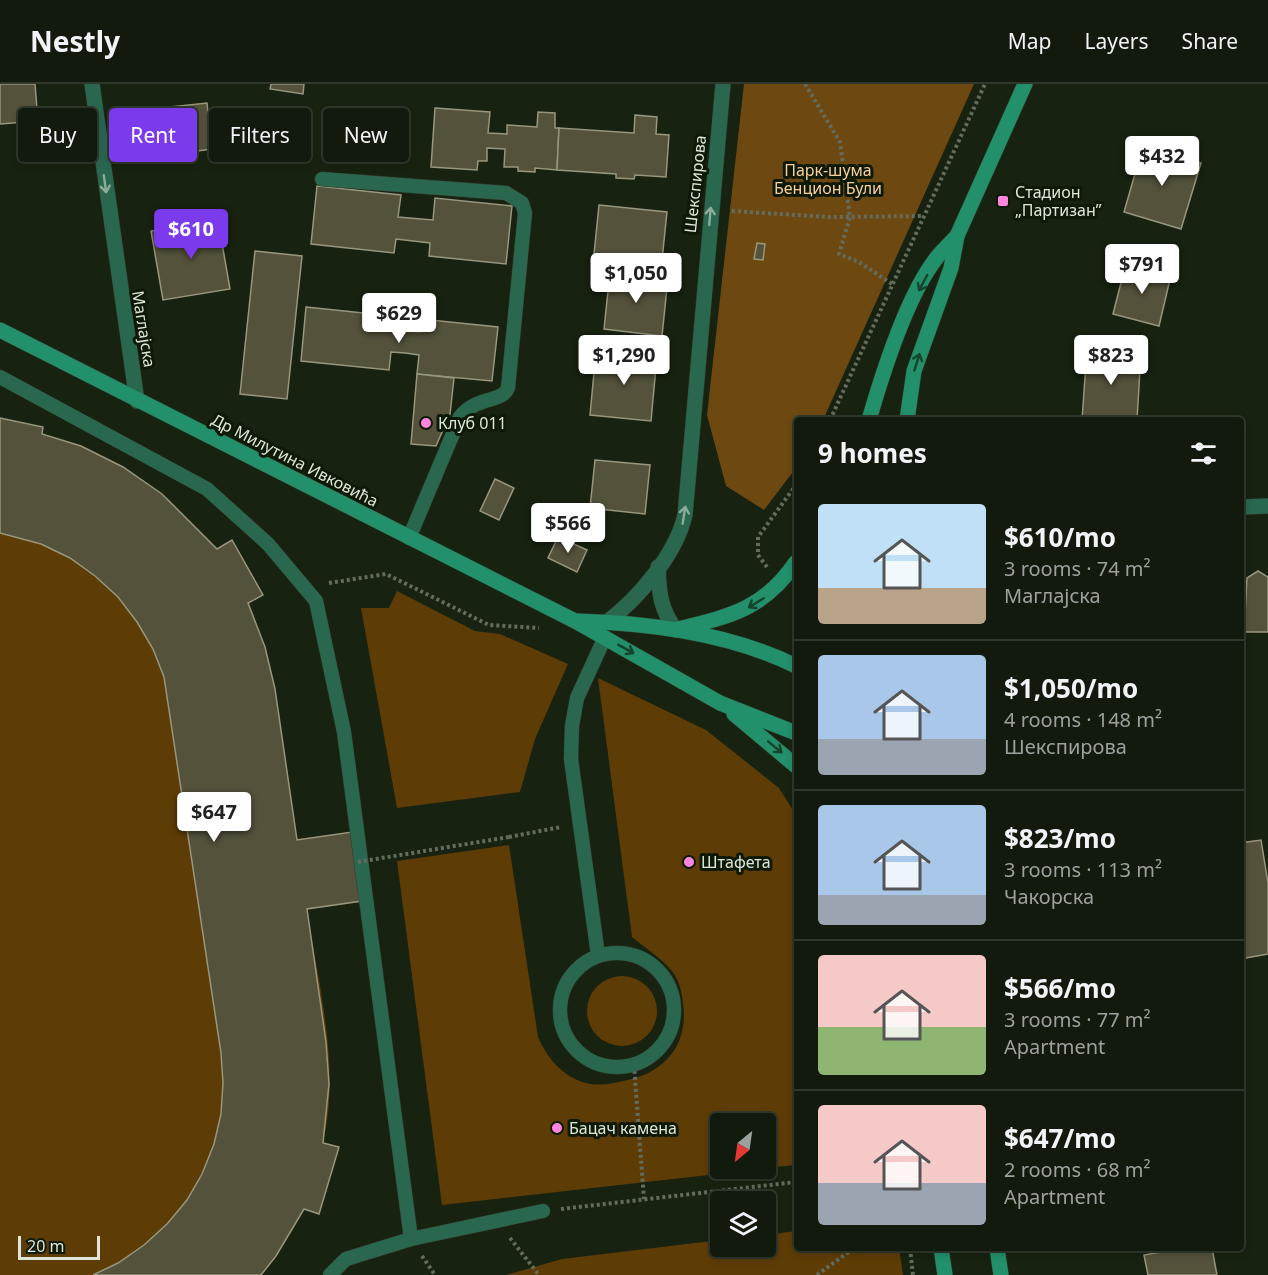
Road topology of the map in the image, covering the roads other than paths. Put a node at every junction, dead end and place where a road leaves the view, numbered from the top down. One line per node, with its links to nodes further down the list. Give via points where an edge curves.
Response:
1 (92, 84): 8 (street, Маглајска, one-way to 8)
2 (723, 84): 15 (street, Шекспирова, one-way to 2, via 675,542 685,515)
3 (1025, 84): 5 (street)
4 (322, 178): 13 (lane, via 506,194 522,203 525,213 508,388 500,397 472,404 459,417)
5 (957, 236): 9 (street, one-way to 9, via 934,260 916,296 894,345); 10 (street, one-way to 5, via 914,371 951,268)
6 (0, 330): 8 (street, Др Милутина Ивковића)
7 (0, 377): 24 (lane, via 207,489 268,544 316,601 344,732)
8 (137, 401): 13 (street, Др Милутина Ивковића)
9 (870, 417)
10 (907, 417)
11 (1268, 506): 12 (street)
12 (1244, 507)
13 (409, 538): 16 (street, Др Милутина Ивковића, via 574,621)
14 (794, 565): 17 (street, one-way to 17, via 771,594 740,613)
15 (658, 567): 16 (street, Шекспирова); 17 (street, via 659,600)
16 (606, 629): 17 (street, Др Милутина Ивковића); 19 (street, Др Милутина Ивковића, one-way to 19); 22 (lane, via 584,678 572,726 571,759)
17 (676, 630): 18 (street, Др Милутина Ивковића, via 749,648)
18 (794, 665)
19 (720, 703): 20 (street, Др Милутина Ивковића); 21 (street, one-way to 21)
20 (794, 733)
21 (794, 764)
22 (598, 955): 22 (lane, via 616,952 651,963 664,975 672,992 672,1028 650,1057 634,1065 614,1068 595,1063 578,1052 566,1037 559,1018 560,998 567,980 580,964)
23 (543, 1211): 24 (lane)
24 (411, 1239): 27 (lane, via 346,1259)
25 (941, 1251): 28 (street)
26 (997, 1251): 29 (street)
27 (330, 1275)
28 (945, 1275)
29 (1001, 1275)

